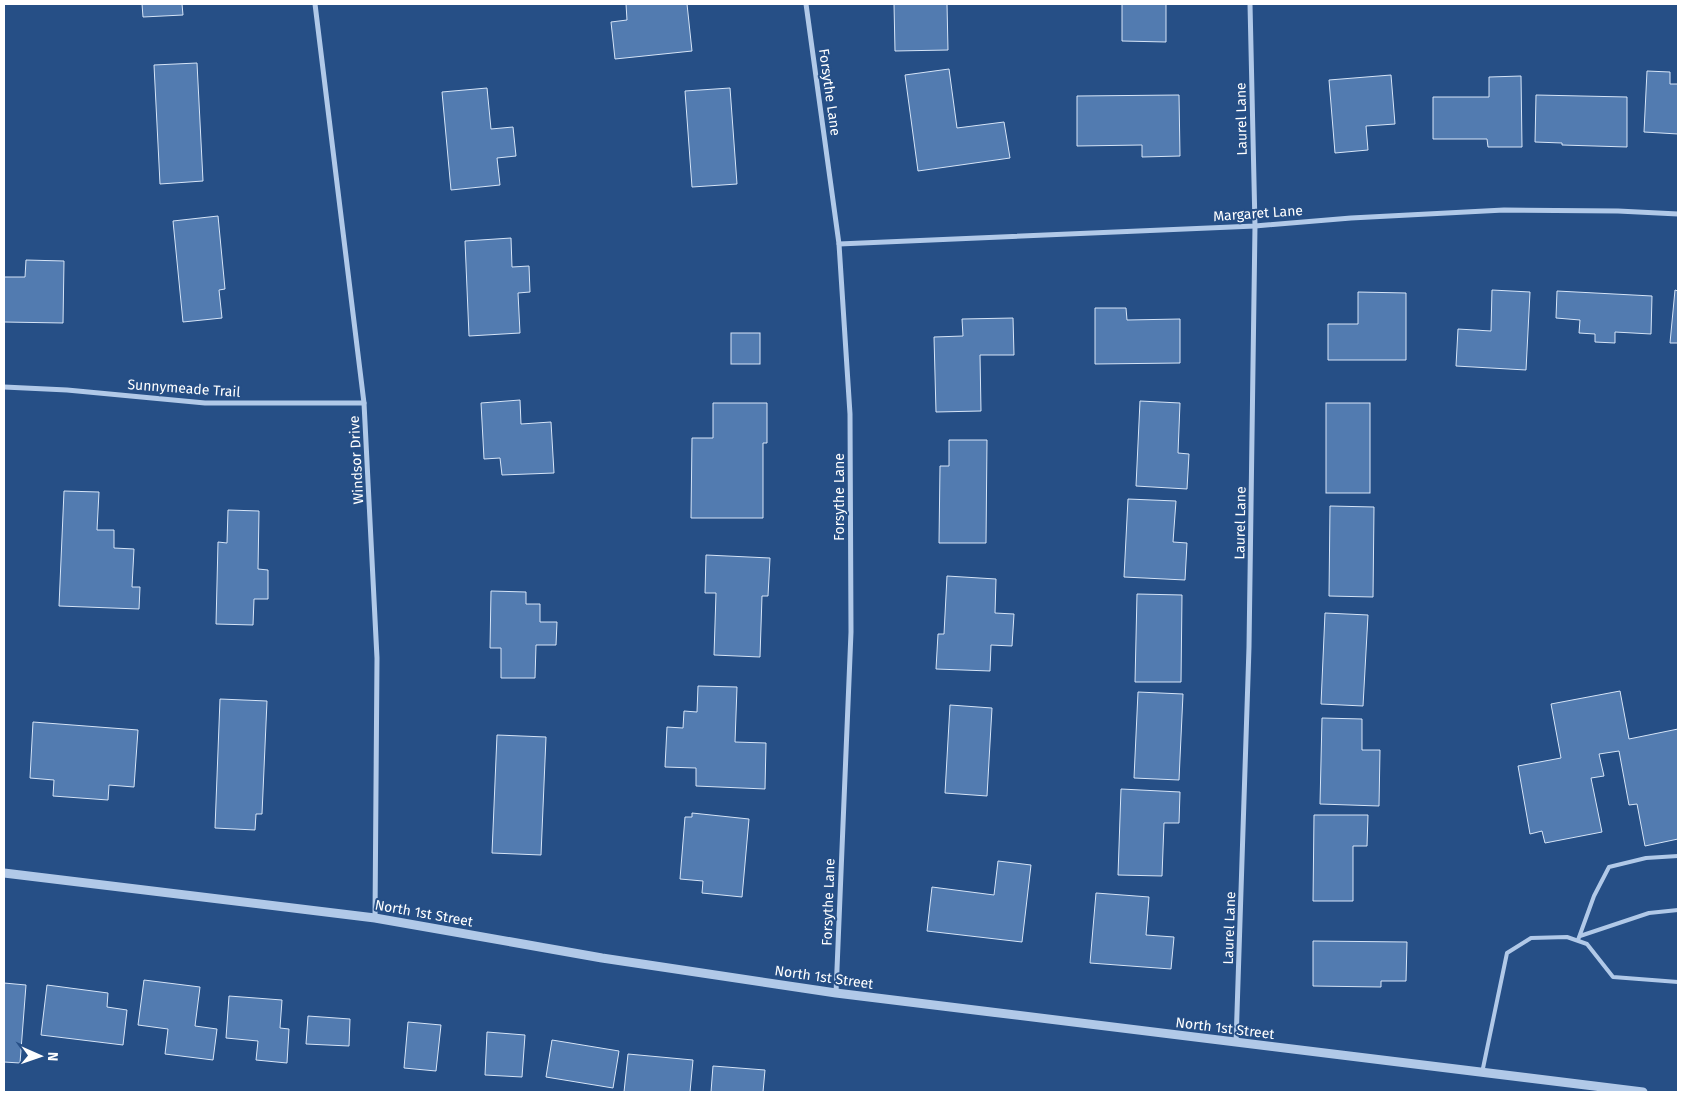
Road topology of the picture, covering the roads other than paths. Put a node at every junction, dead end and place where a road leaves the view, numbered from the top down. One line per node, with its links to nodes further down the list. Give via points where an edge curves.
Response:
1 (315, 4): 8 (street, Windsor Drive)
2 (806, 4): 6 (street, Forsythe Lane)
3 (1250, 4): 5 (street, Laurel Lane)
4 (1678, 214): 5 (street, Margaret Lane, via 1618,210 1504,210)
5 (1255, 226): 6 (street, Margaret Lane); 16 (street, Laurel Lane, via 1249,647)
6 (839, 244): 15 (street, Forsythe Lane, via 850,414 851,632)
7 (4, 387): 8 (street, Sunnymeade Trail, via 205,403)
8 (364, 403): 12 (street, Windsor Drive, via 378,658)
9 (1678, 856): 13 (lane, via 1646,858 1609,867 1594,896)
10 (4, 873): 12 (street, North 1st Street)
11 (1678, 910): 13 (lane, via 1649,913)
12 (375, 918): 15 (street, North 1st Street, via 602,958)
13 (1579, 938): 14 (lane, via 1613,977); 17 (lane, via 1531,938 1507,953)
14 (1678, 982)
15 (836, 993): 16 (street, North 1st Street)
16 (1236, 1043): 17 (street, North 1st Street)
17 (1482, 1073): 18 (street, North 1st Street)
18 (1643, 1092)

